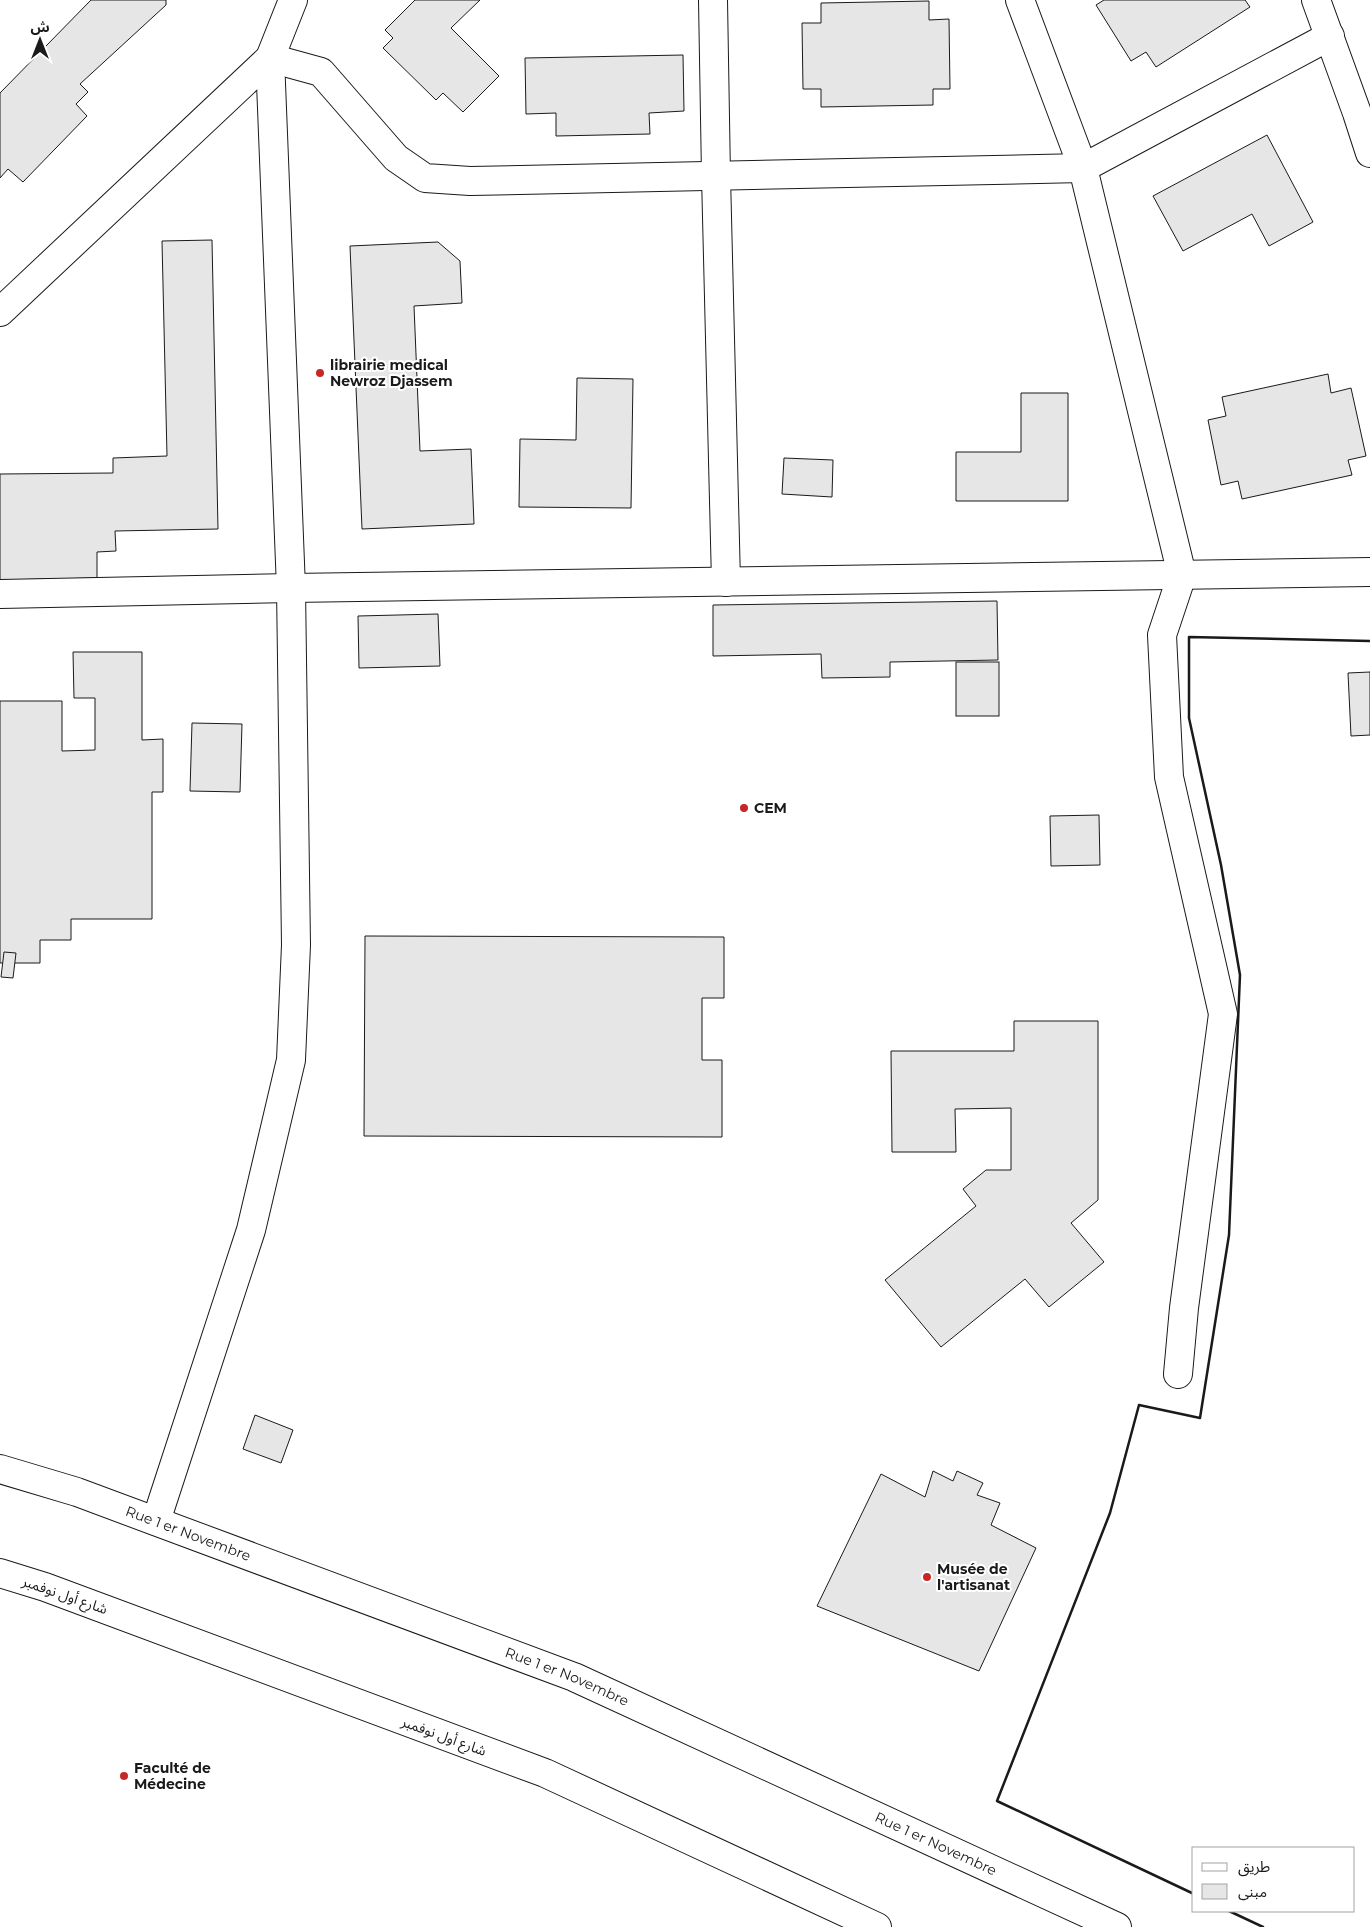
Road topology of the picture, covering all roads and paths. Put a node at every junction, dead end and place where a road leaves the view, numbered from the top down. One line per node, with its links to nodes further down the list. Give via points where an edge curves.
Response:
1 (293, 0): 6 (street)
2 (713, 0): 9 (street)
3 (1020, 0): 8 (street)
4 (1316, 0): 5 (street)
5 (1330, 36): 7 (street); 8 (street)
6 (270, 58): 9 (street, via 321,72 396,158 425,178 470,181); 10 (street); 14 (street)
7 (1370, 153)
8 (1083, 168): 9 (street); 12 (street)
9 (716, 176): 13 (street)
10 (0, 312)
11 (1370, 572): 12 (street)
12 (1182, 575): 13 (street); 16 (street, via 1162,635 1169,777 1223,1014)
13 (726, 582): 14 (street)
14 (291, 588): 15 (street); 18 (street, via 296,945 291,1060 251,1230)
15 (0, 594)
16 (1178, 1374)
17 (0, 1469): 18 (street, Rue 1 er Novembre, via 77,1492)
18 (156, 1521): 21 (street, Rue 1 er Novembre, via 574,1677)
19 (0, 1574): 20 (street, شارع أول نوفمبر, via 54,1590 545,1773)
20 (877, 1927)
21 (1117, 1927)

